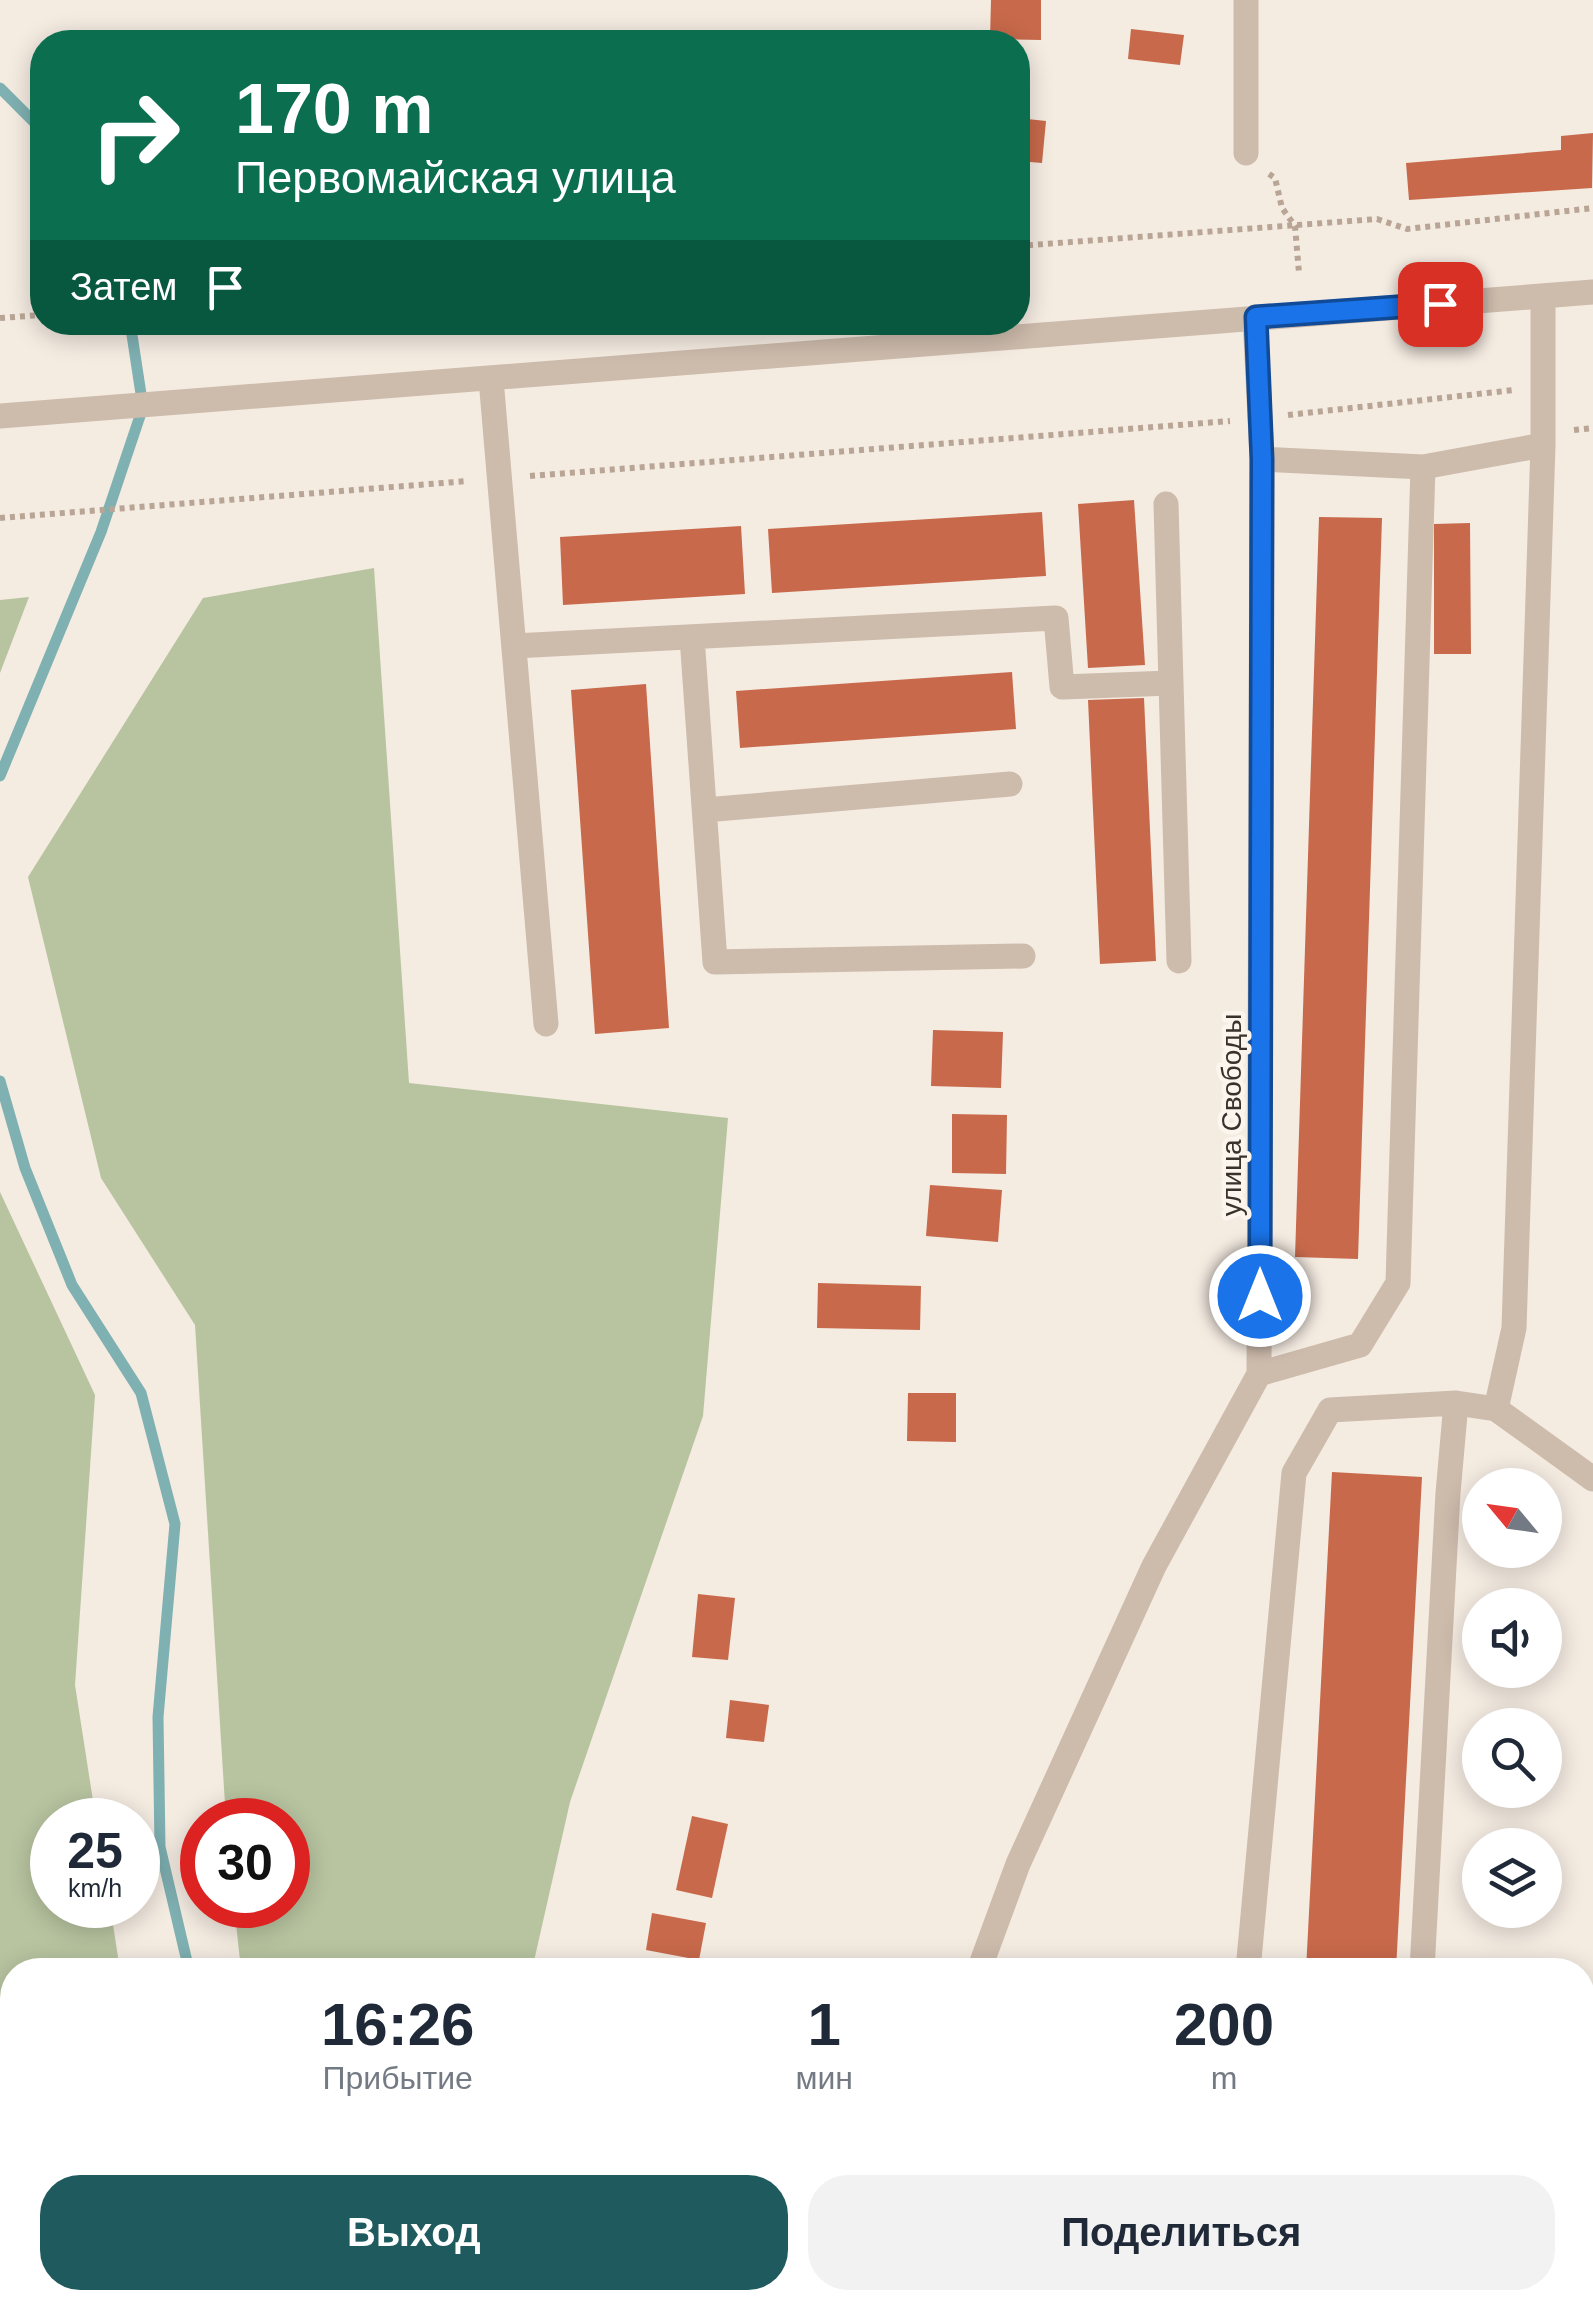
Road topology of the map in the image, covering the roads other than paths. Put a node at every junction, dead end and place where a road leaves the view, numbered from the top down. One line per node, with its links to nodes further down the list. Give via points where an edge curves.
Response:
1 (1246, 0): 2 (street)
2 (1246, 153)
3 (1593, 292): 4 (street)
4 (1543, 297): 5 (street); 8 (street)
5 (1256, 317): 6 (street); 9 (street, улица Свободы)
6 (491, 378): 7 (street); 13 (street)
7 (0, 416)
8 (1543, 438): 10 (street); 22 (street, via 1514,1328)
9 (1262, 459): 10 (street); 20 (street, улица Свободы)
10 (1422, 467): 20 (street, via 1398,1283 1360,1345)
11 (1166, 504): 14 (street)
12 (692, 637): 13 (street); 14 (street, via 1056,618 1062,688); 16 (street)
13 (514, 646): 19 (street)
14 (1171, 682): 18 (street)
15 (1010, 784): 16 (street)
16 (704, 810): 17 (street, via 715,962)
17 (1023, 956)
18 (1179, 961)
19 (546, 1024)
20 (1258, 1374): 24 (street, улица Свободы, via 1154,1566 1018,1864)
21 (1456, 1403): 22 (street); 25 (street, via 1330,1410 1294,1473); 26 (street)
22 (1496, 1409): 23 (street)
23 (1593, 1479)
24 (983, 1958)
25 (1249, 1958)
26 (1423, 1958)

